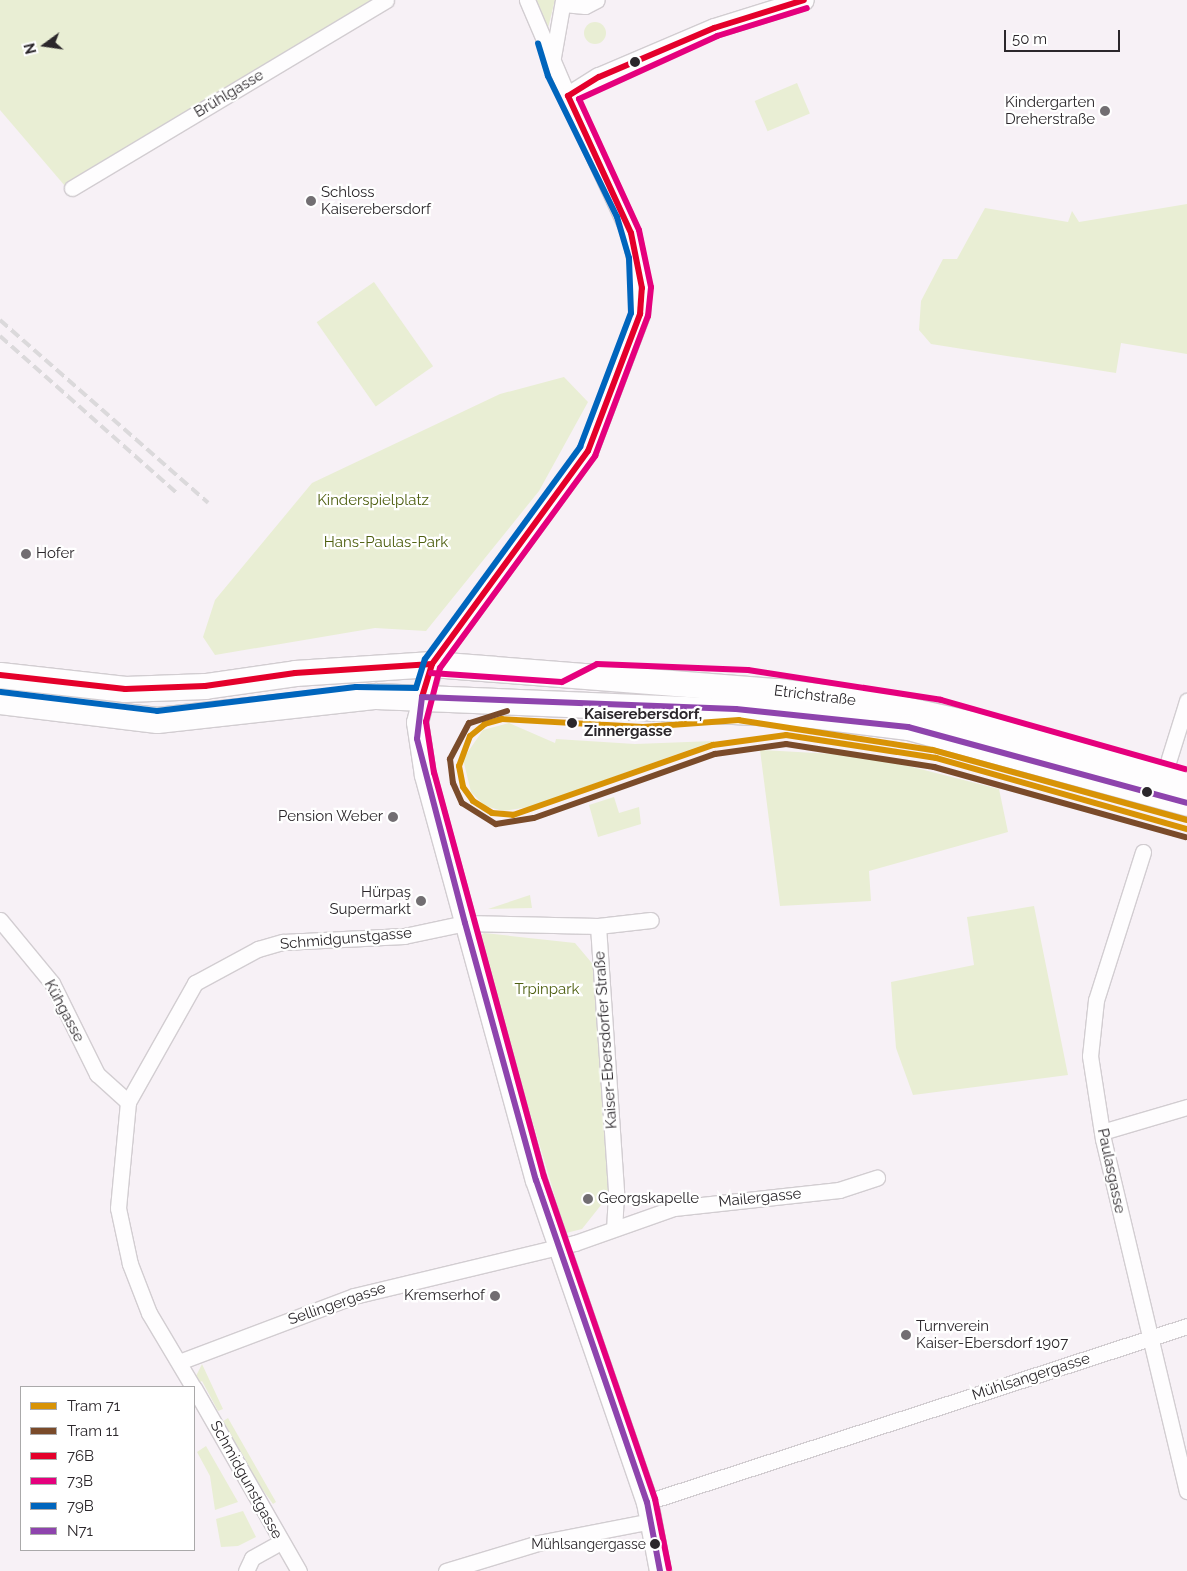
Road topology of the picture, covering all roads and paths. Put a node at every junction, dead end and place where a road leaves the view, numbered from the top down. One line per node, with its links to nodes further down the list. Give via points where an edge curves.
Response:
1 (386, 0): 8 (street, Brühlgasse)
2 (527, 0): 6 (street)
3 (598, 0): 5 (street, via 585,6)
4 (804, 0): 7 (street, via 689,39 599,77)
5 (563, 2): 6 (street)
6 (553, 57): 7 (street)
7 (568, 96): 9 (street, via 631,233 642,288 640,314 588,451)
8 (72, 188)
9 (432, 664): 10 (main road, Etrichstraße, via 295,673 205,686 125,689); 11 (main road); 14 (main road, Etrichstraße, via 777,690 882,704 972,724)
10 (0, 674)
11 (422, 697): 12 (main road, Etrichstraße, via 357,696 157,720); 16 (main road, Etrichstraße, via 736,709 908,728); 20 (main road, via 417,739)
12 (0, 701)
13 (1187, 701): 14 (street)
14 (1164, 778): 15 (main road, Etrichstraße)
15 (1187, 784)
16 (1187, 803)
17 (1143, 852): 24 (street, Paulasgasse, via 1096,1000 1090,1056)
18 (0, 920): 22 (street, Kühgasse, via 52,984 97,1074)
19 (651, 920): 21 (street)
20 (465, 923): 21 (street); 22 (street, Schmidgunstgasse, via 404,936 283,942 258,949 195,983); 27 (main road)
21 (598, 926): 26 (street, Kaiser-Ebersdorfer Straße, via 616,1193)
22 (128, 1102): 30 (street, Schmidgunstgasse, via 118,1208 130,1264 149,1313)
23 (1187, 1106): 24 (street)
24 (1102, 1132): 29 (street, Paulasgasse)
25 (877, 1178): 26 (street, Mailergasse, via 839,1190 674,1208)
26 (614, 1227): 27 (street, via 575,1243)
27 (558, 1244): 30 (street, Sellingergasse, via 354,1296); 34 (main road)
28 (1187, 1326): 29 (street, Mühlsangergasse)
29 (1148, 1340): 33 (street, Paulasgasse); 34 (street, Mühlsangergasse)
30 (179, 1362): 31 (street, Schmidgunstgasse)
31 (193, 1386)
32 (195, 1390): 35 (street, Schmidgunstgasse)
33 (1187, 1490)
34 (649, 1511): 38 (street, Mühlsangergasse); 39 (main road)
35 (281, 1542): 36 (street, via 252,1558); 37 (street, Schmidgunstgasse)
36 (246, 1571)
37 (298, 1571)
38 (446, 1571)
39 (660, 1571)

